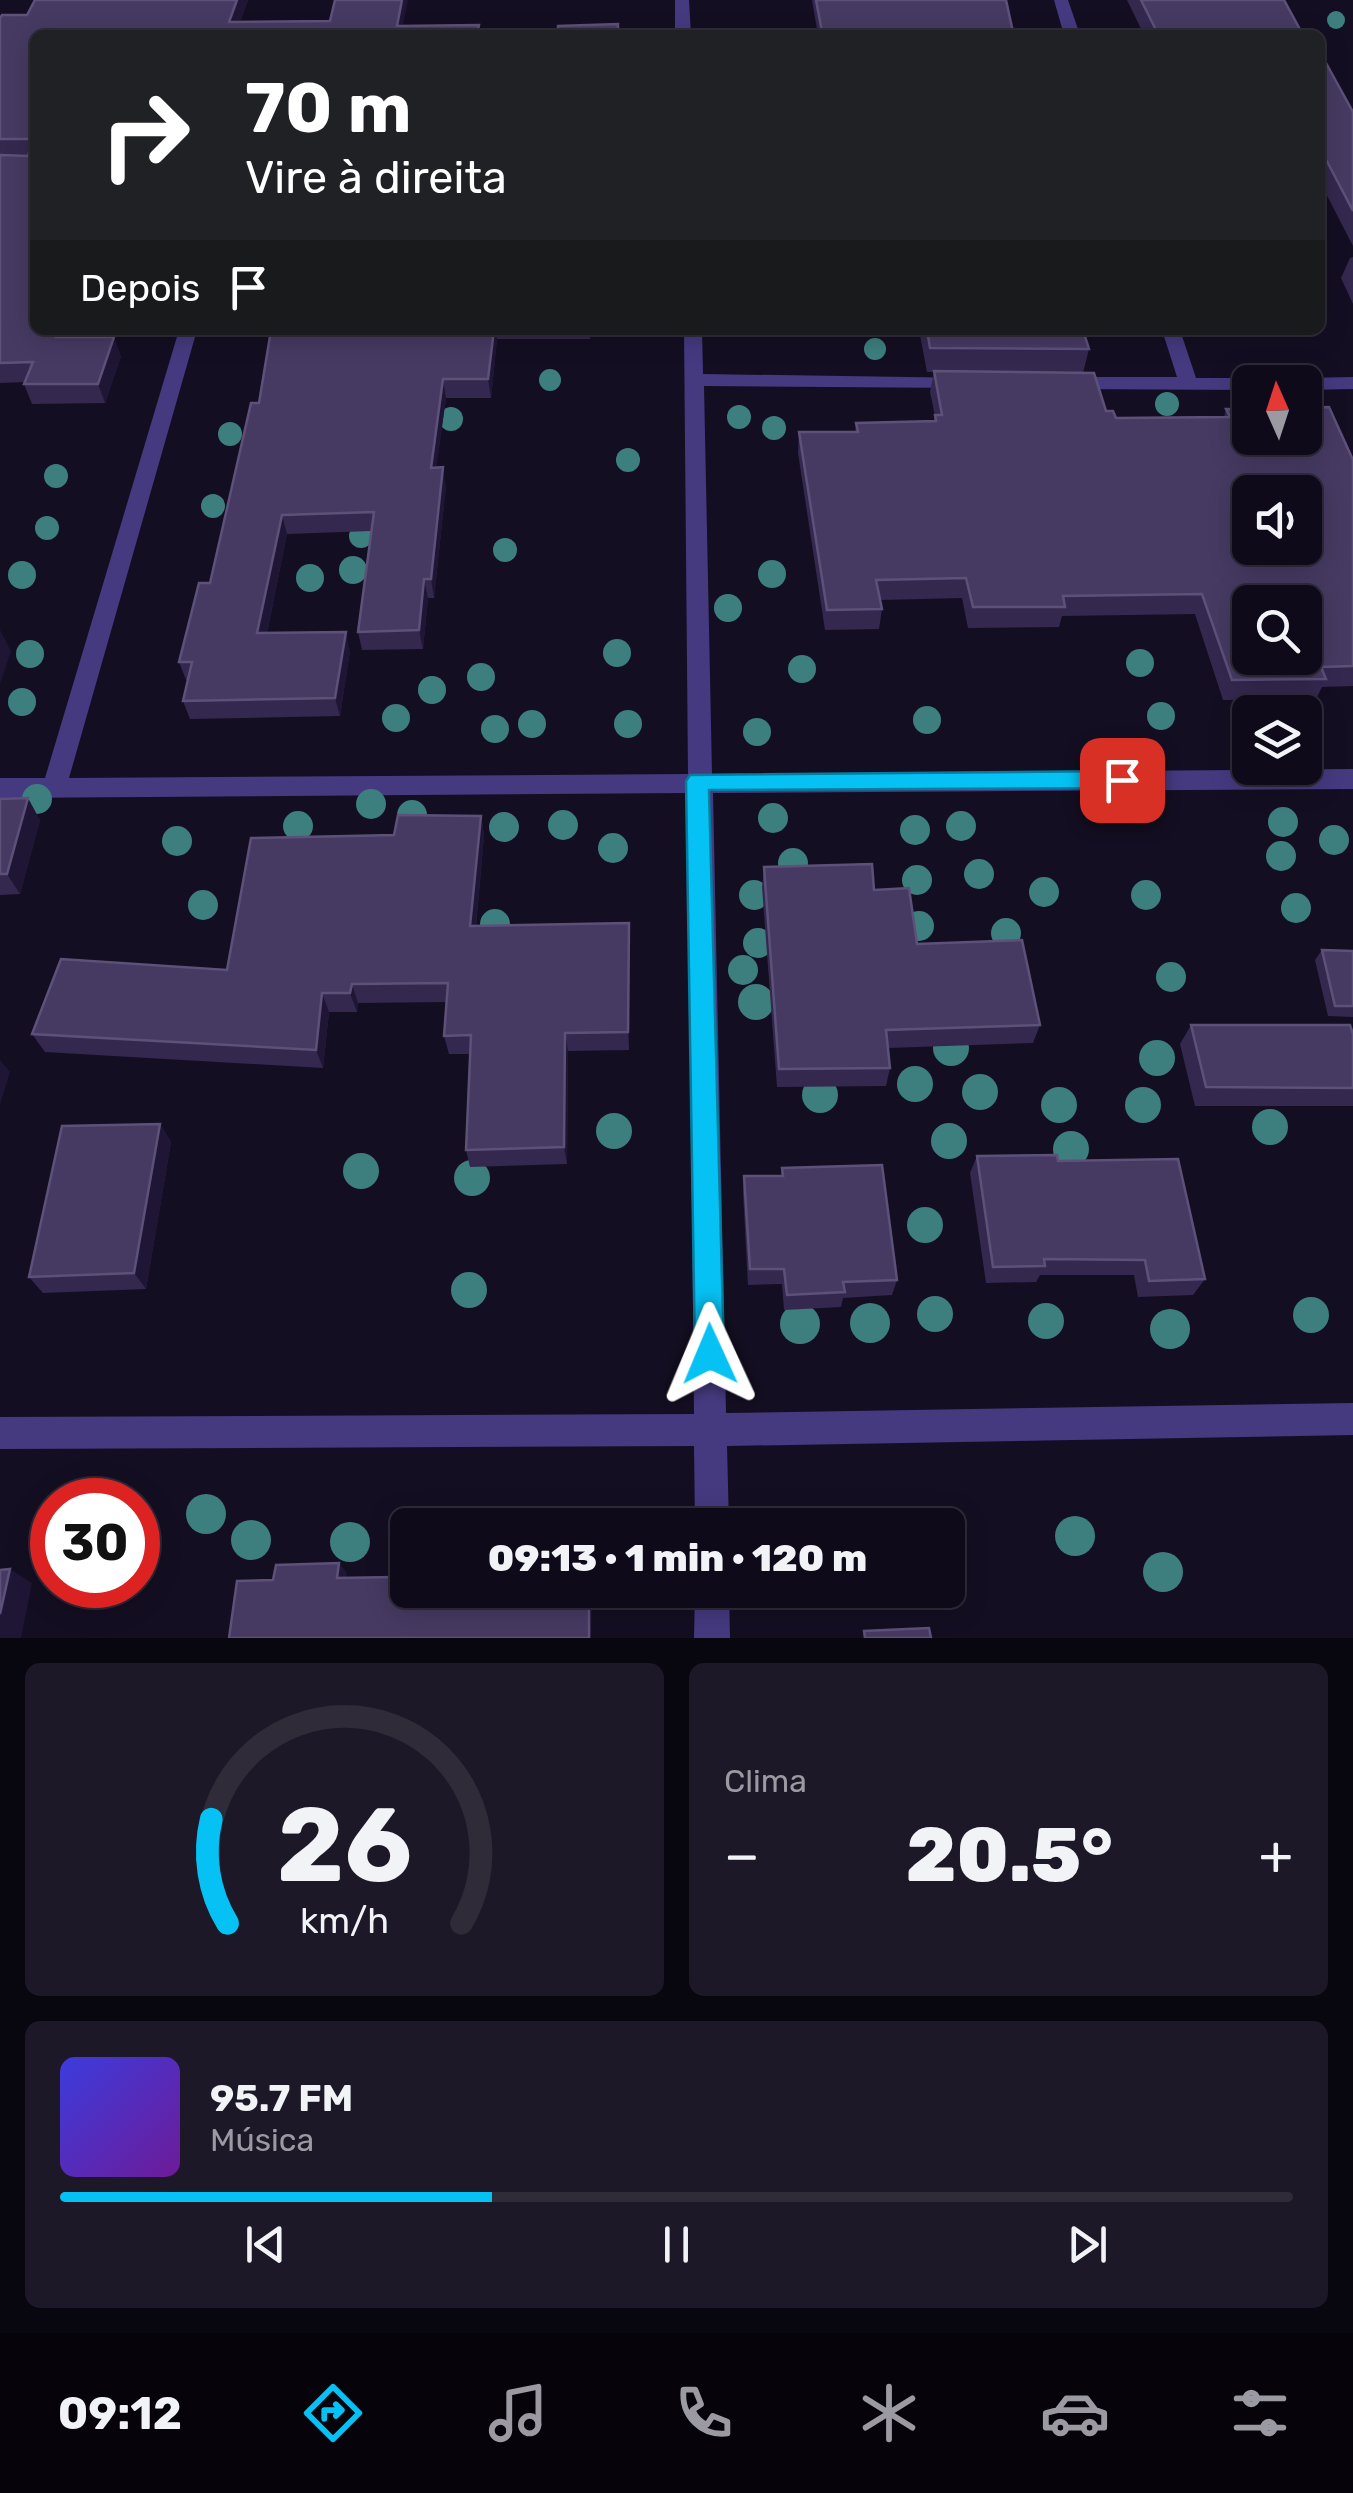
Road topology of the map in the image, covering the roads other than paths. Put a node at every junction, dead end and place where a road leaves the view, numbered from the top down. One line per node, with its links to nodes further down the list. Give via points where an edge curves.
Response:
1 (682, 0): 3 (street)
2 (1060, 0): 4 (street)
3 (683, 30)
4 (1070, 30)
5 (187, 335): 18 (street)
6 (693, 335): 8 (street)
7 (1173, 335): 12 (street)
8 (696, 380): 9 (street); 16 (street)
9 (992, 383)
10 (1051, 383): 12 (street)
11 (1353, 383): 14 (street)
12 (1189, 384): 13 (street)
13 (1232, 384)
14 (1322, 384)
15 (1353, 779): 16 (street)
16 (698, 781): 18 (street); 20 (street)
17 (0, 788): 18 (street)
18 (54, 789)
19 (1353, 1419): 20 (street)
20 (711, 1430): 21 (street); 22 (street)
21 (0, 1434)
22 (712, 1508)
23 (712, 1608): 24 (street)
24 (712, 1638)

